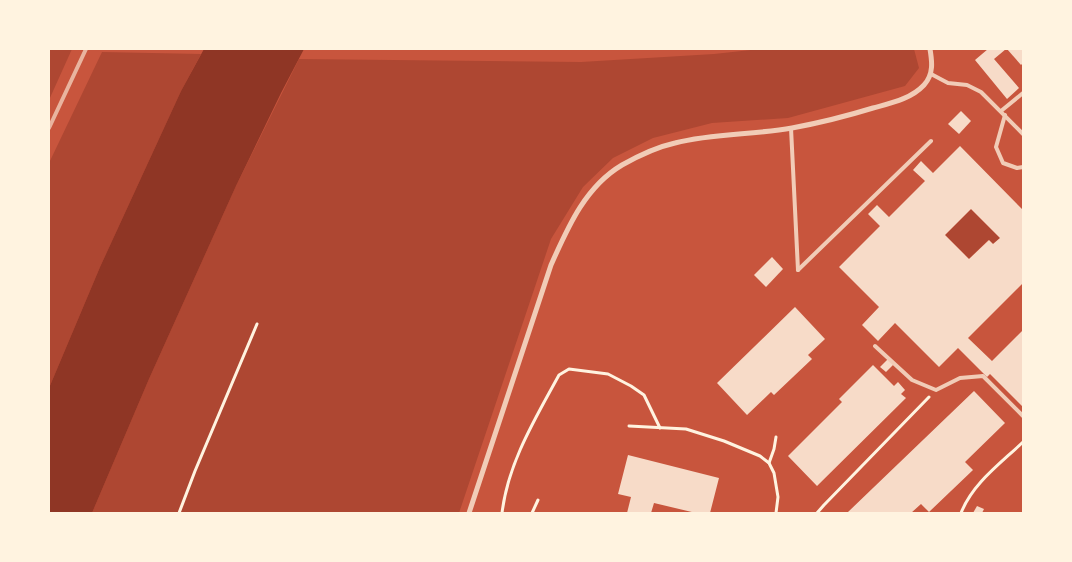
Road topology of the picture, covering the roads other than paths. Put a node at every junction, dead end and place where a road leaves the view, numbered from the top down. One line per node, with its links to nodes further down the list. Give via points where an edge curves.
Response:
1 (930, 49): 2 (street)
2 (931, 74): 4 (lane, via 948,83 967,85 981,92); 5 (street, via 926,84 899,100)
3 (1023, 93): 4 (lane)
4 (1003, 113): 6 (lane); 8 (lane, via 996,147 1003,163)
5 (792, 128): 7 (lane, via 798,270); 11 (street, via 674,143 623,165 591,190 565,234 551,266)
6 (1023, 134)
7 (931, 141)
8 (1023, 167)
9 (875, 346): 10 (lane, via 912,380 936,390 960,378 983,376)
10 (1023, 416)
11 (469, 513)

